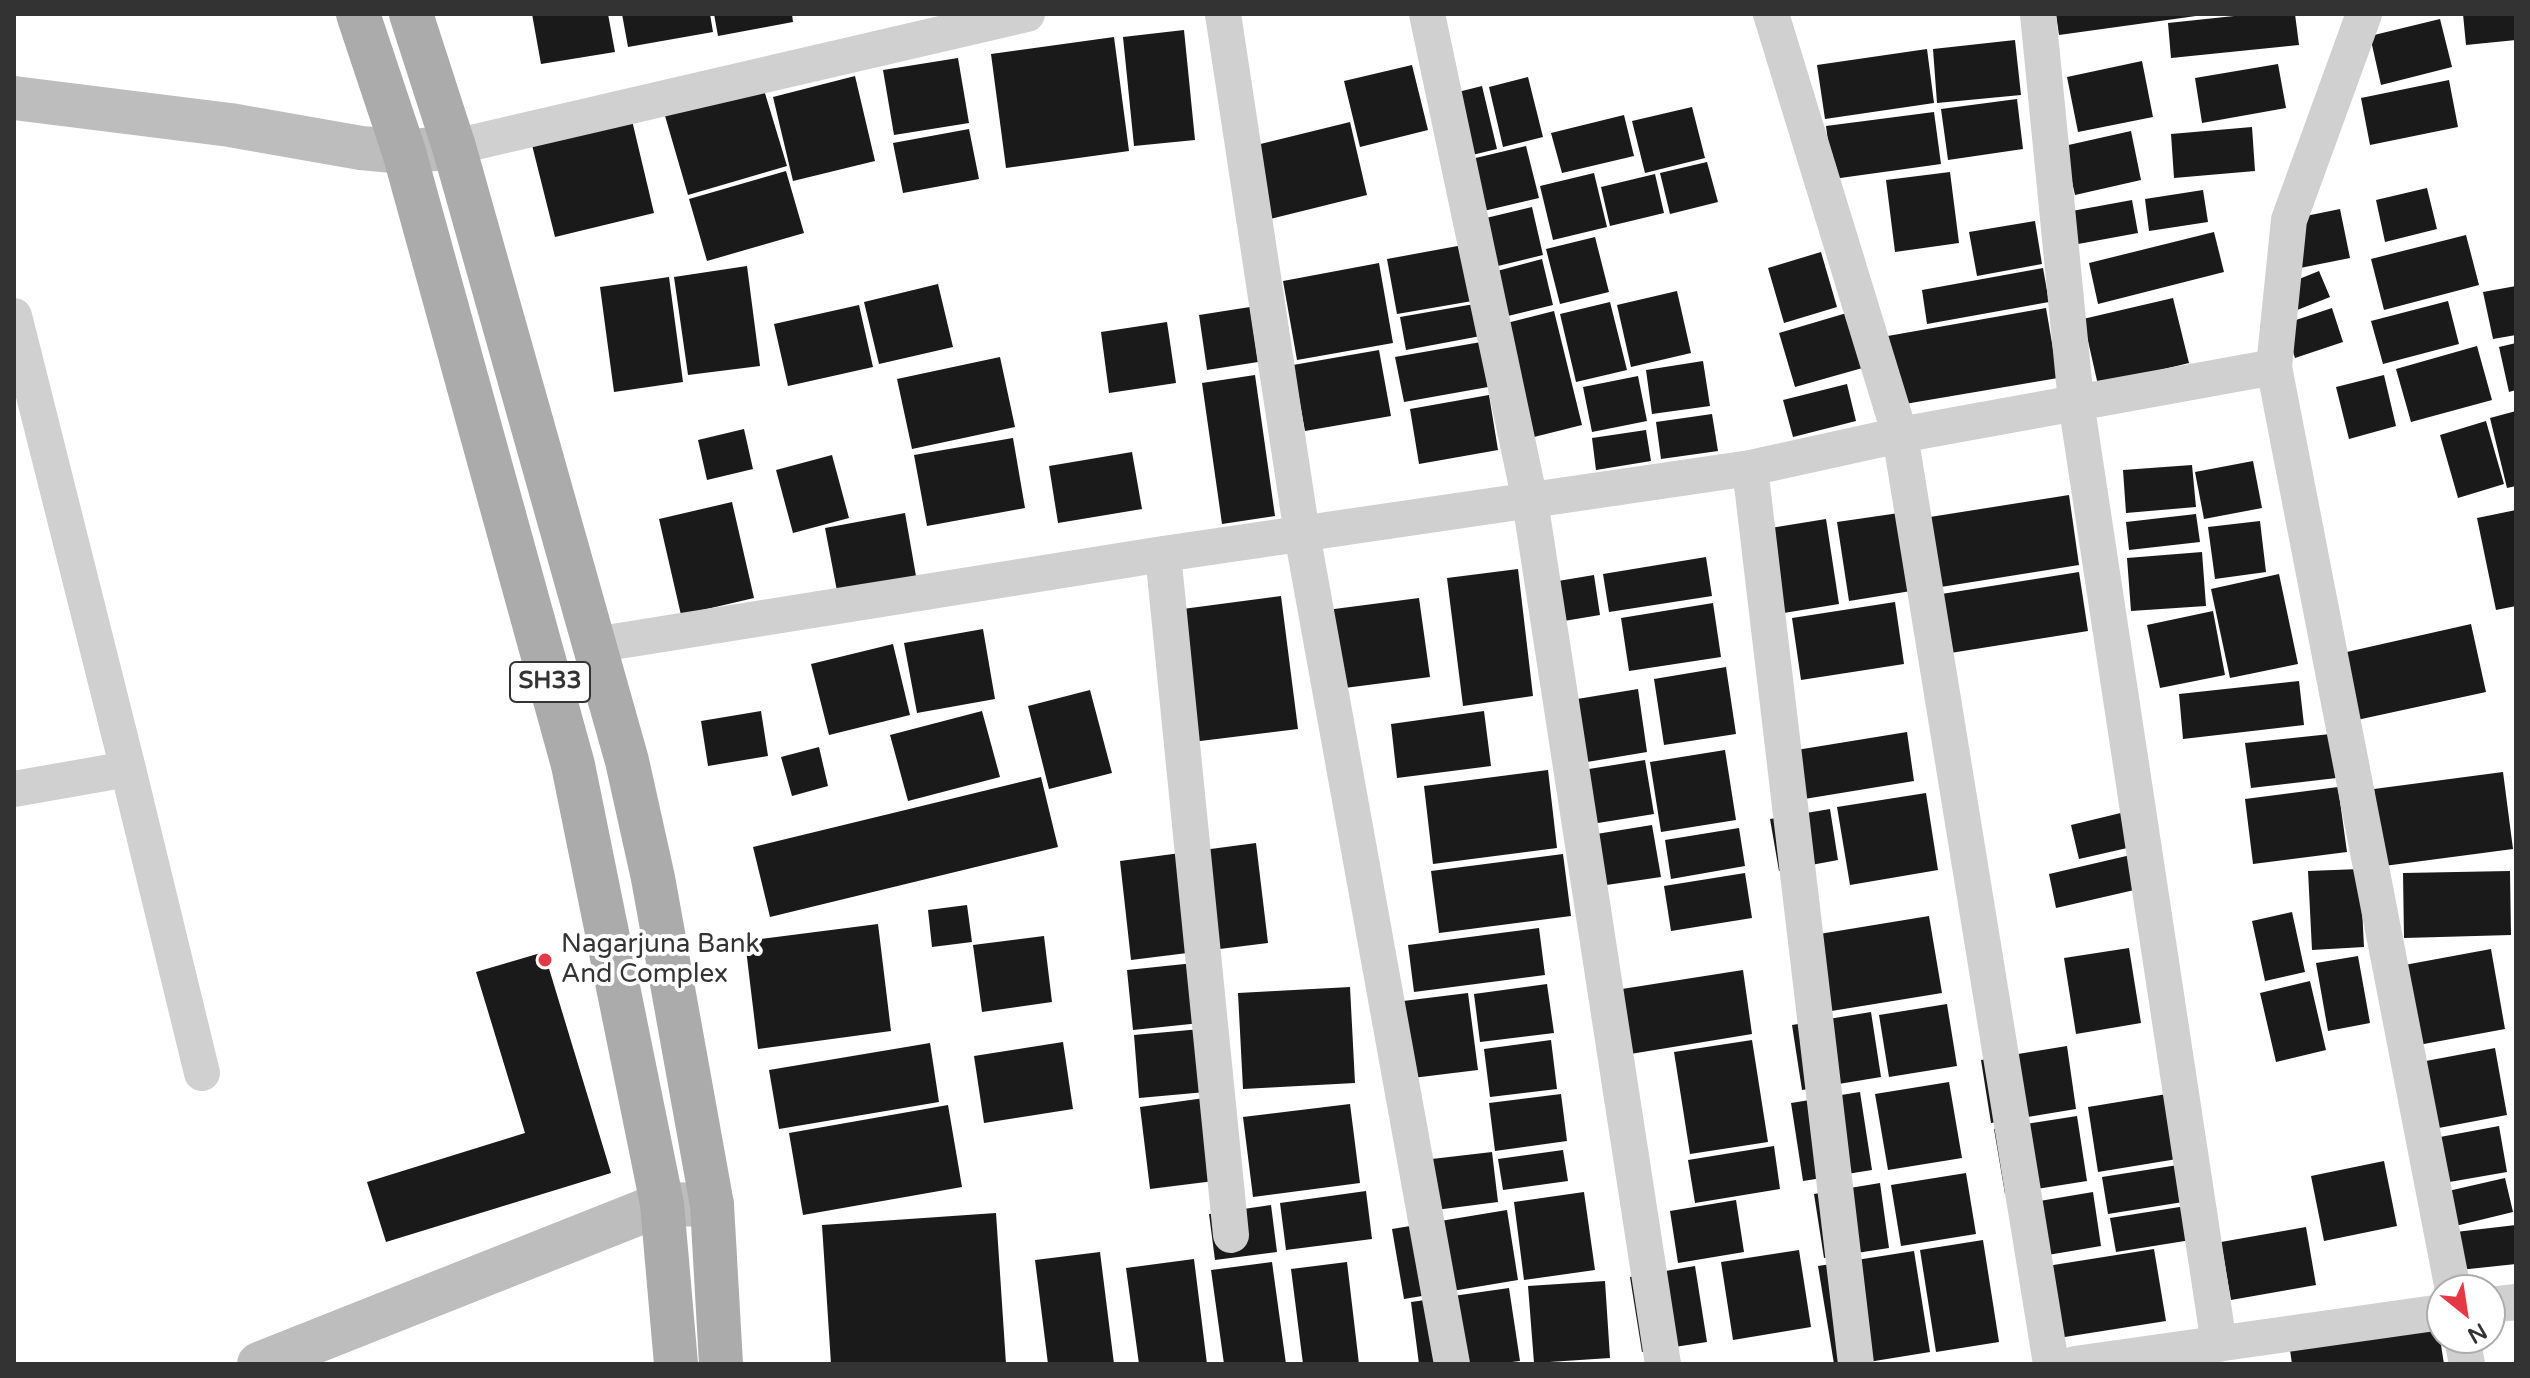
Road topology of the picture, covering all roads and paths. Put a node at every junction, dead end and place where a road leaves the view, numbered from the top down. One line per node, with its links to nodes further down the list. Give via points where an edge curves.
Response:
1 (358, 14): 11 (main road, SH33)
2 (411, 14): 10 (main road, SH33)
3 (1027, 14): 10 (street)
4 (1223, 14): 18 (street)
5 (1427, 14): 17 (street)
6 (1771, 14): 15 (street)
7 (2038, 14): 14 (street)
8 (2364, 14): 13 (street, via 2289,220)
9 (14, 98): 11 (street)
10 (454, 147): 11 (street); 20 (main road, SH33)
11 (404, 152): 24 (main road, SH33, via 573,765)
12 (14, 316): 21 (street)
13 (2274, 367): 14 (street); 27 (street)
14 (2076, 402): 15 (street); 29 (street)
15 (1900, 435): 16 (street); 38 (street)
16 (1750, 468): 17 (street); 37 (street)
17 (1530, 501): 18 (street); 36 (street)
18 (1302, 534): 19 (street); 35 (street)
19 (1163, 554): 20 (street); 26 (street)
20 (594, 645): 25 (main road, SH33, via 653,878)
21 (128, 769): 22 (street); 23 (street)
22 (14, 789)
23 (202, 1073)
24 (662, 1204): 25 (street); 32 (street); 33 (main road, SH33)
25 (712, 1205): 34 (main road, SH33)
26 (1231, 1235)
27 (2450, 1274)
28 (2426, 1316): 30 (street)
29 (2219, 1344): 30 (street); 31 (street)
30 (2264, 1351)
31 (2146, 1359): 39 (street)
32 (259, 1364)
33 (676, 1364)
34 (721, 1364)
35 (1452, 1364)
36 (1663, 1364)
37 (1856, 1364)
38 (2051, 1364)
39 (2075, 1364)

